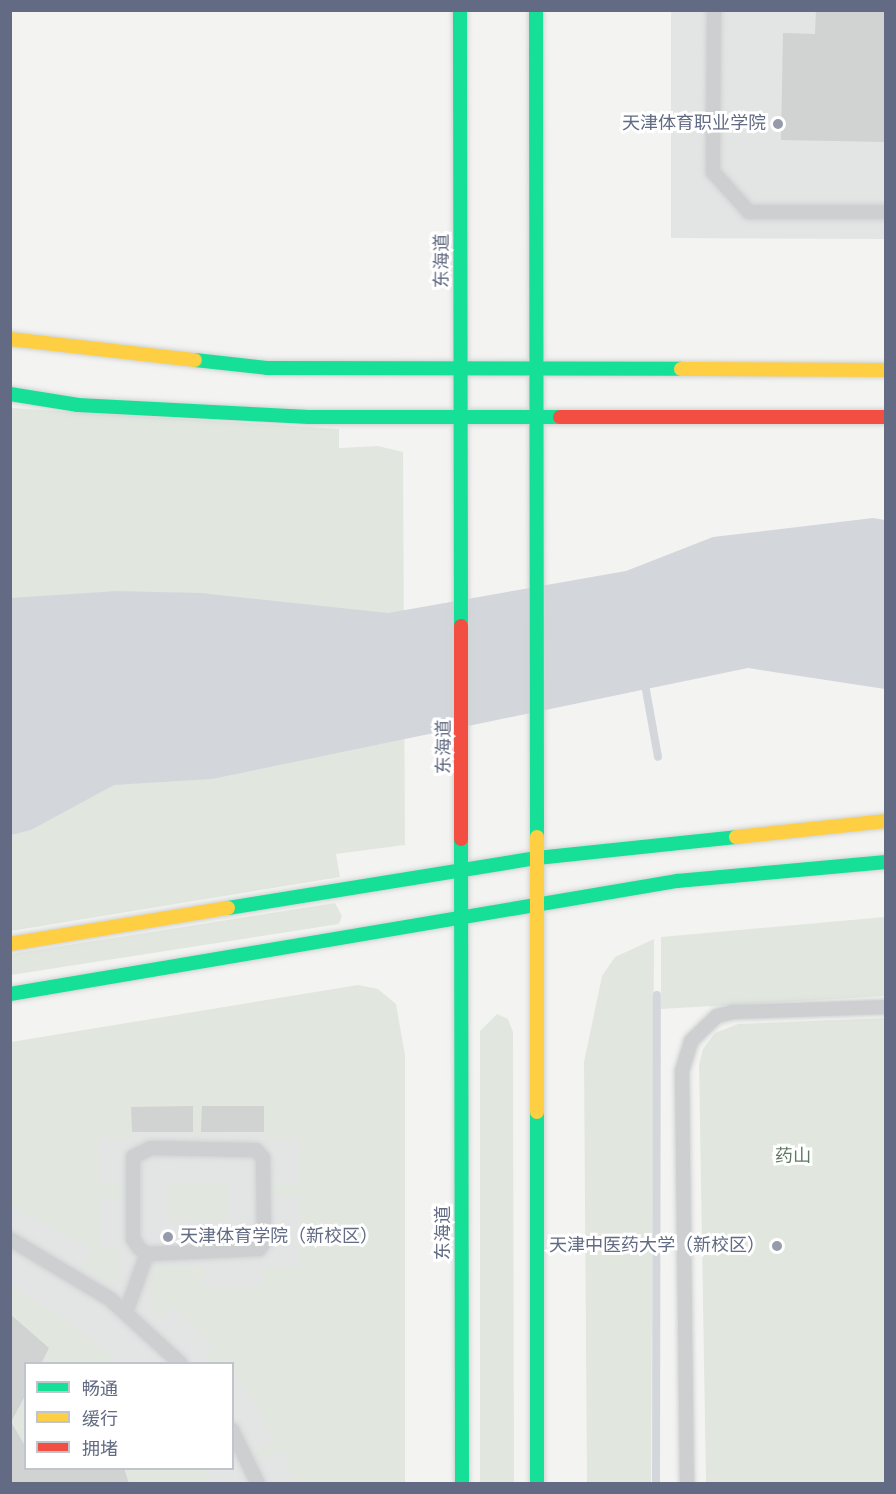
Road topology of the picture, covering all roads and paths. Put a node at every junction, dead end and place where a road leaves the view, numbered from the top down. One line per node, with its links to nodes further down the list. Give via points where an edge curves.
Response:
1 (460, 10): 6 (main road, 东海道)
2 (536, 10): 7 (main road)
3 (714, 10): 4 (lane, via 713,172 749,212)
4 (885, 212)
5 (10, 339): 6 (main road, via 267,368)
6 (461, 368): 7 (main road); 11 (main road, 东海道)
7 (536, 369): 8 (main road); 12 (main road)
8 (885, 370)
9 (10, 394): 11 (main road, via 78,405 197,412)
10 (885, 417): 12 (main road)
11 (461, 419): 12 (main road); 16 (main road, 东海道)
12 (537, 419): 14 (main road)
13 (885, 821): 14 (main road)
14 (537, 858): 16 (main road); 17 (main road)
15 (885, 862): 17 (main road, via 677,881)
16 (463, 871): 18 (main road, 东海道); 19 (main road)
17 (537, 906): 18 (main road); 29 (main road)
18 (463, 919): 20 (main road); 28 (main road, 东海道)
19 (10, 944)
20 (10, 994)
21 (885, 1007): 30 (lane, via 732,1012 717,1016 691,1041 682,1071)
22 (10, 1239): 24 (lane, via 50,1259)
23 (147, 1254): 23 (lane, via 259,1249 264,1242 263,1158 245,1148 140,1150 133,1156 133,1239); 24 (lane)
24 (126, 1312): 25 (lane)
25 (179, 1362)
26 (234, 1434): 27 (lane)
27 (258, 1484)
28 (462, 1484)
29 (537, 1484)
30 (687, 1484)

